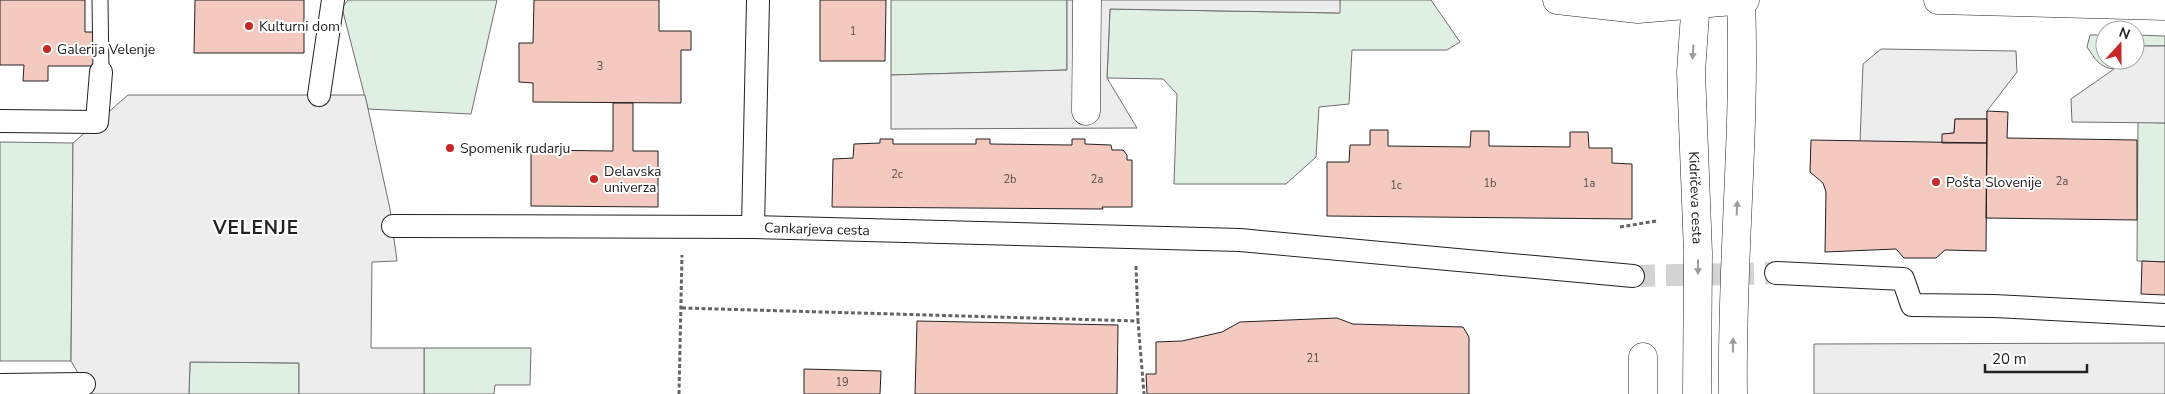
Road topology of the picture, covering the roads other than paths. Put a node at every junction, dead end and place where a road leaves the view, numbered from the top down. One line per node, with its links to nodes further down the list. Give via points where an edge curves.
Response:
1 (100, 0): 10 (lane)
2 (333, 0): 11 (street)
3 (758, 0): 15 (street)
4 (1087, 0): 12 (main road)
5 (1557, 0): 8 (main road, via 1638,9)
6 (1742, 0): 8 (main road); 24 (main road, one-way to 6, via 1735,257 1744,72)
7 (1938, 0): 9 (main road)
8 (1696, 2): 23 (main road, Kidričeva cesta, one-way to 23, via 1691,72 1698,253)
9 (2165, 6)
10 (101, 72): 13 (street, via 97,122)
11 (319, 95)
12 (1086, 111)
13 (0, 121)
14 (393, 226): 15 (street, Cankarjeva cesta)
15 (753, 227): 17 (street, Cankarjeva cesta, via 1240,240)
16 (1776, 273): 18 (street, via 1903,279 1912,305)
17 (1633, 276)
18 (2165, 315)
19 (1642, 357): 22 (main road)
20 (84, 384): 21 (street)
21 (0, 385)
22 (1643, 394)
23 (1697, 394)
24 (1733, 394)

